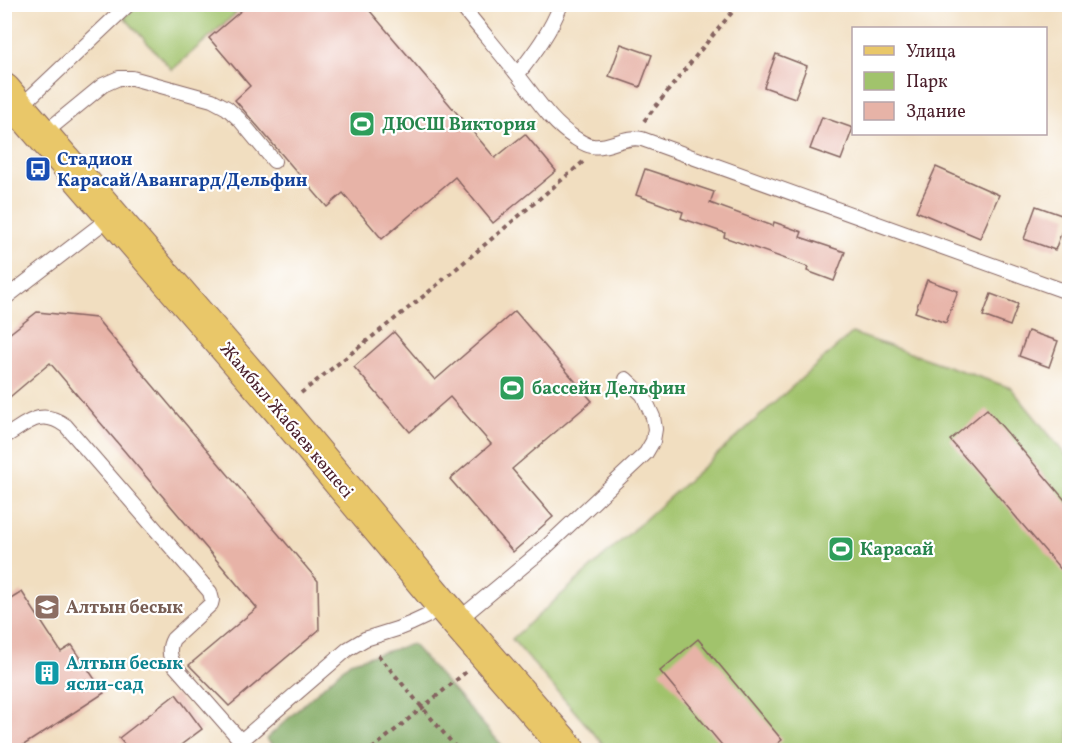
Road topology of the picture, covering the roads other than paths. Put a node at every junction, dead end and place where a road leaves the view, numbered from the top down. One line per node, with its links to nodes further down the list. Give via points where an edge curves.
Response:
1 (129, 4): 5 (lane)
2 (460, 4): 4 (lane)
3 (561, 4): 4 (lane, via 548,34)
4 (518, 75): 9 (lane, via 553,121 583,143 594,147 642,139)
5 (12, 99): 6 (main road, Жамбыл Жабаев көшесі)
6 (42, 135): 7 (lane, via 103,85 118,78 132,78 212,100 227,108); 8 (main road, Жамбыл Жабаев көшесі)
7 (274, 161)
8 (112, 216): 10 (lane); 13 (main road, Жамбыл Жабаев көшесі)
9 (1070, 292)
10 (4, 299)
11 (626, 379): 13 (lane, via 644,395 653,417 653,441 646,453 546,546)
12 (4, 437): 14 (lane, via 42,417 66,426 210,592 211,604 173,639 171,660)
13 (449, 612): 14 (lane, via 427,615 348,649); 16 (main road, Жамбыл Жабаев көшесі)
14 (241, 741): 15 (lane)
15 (229, 750)
16 (569, 750)

